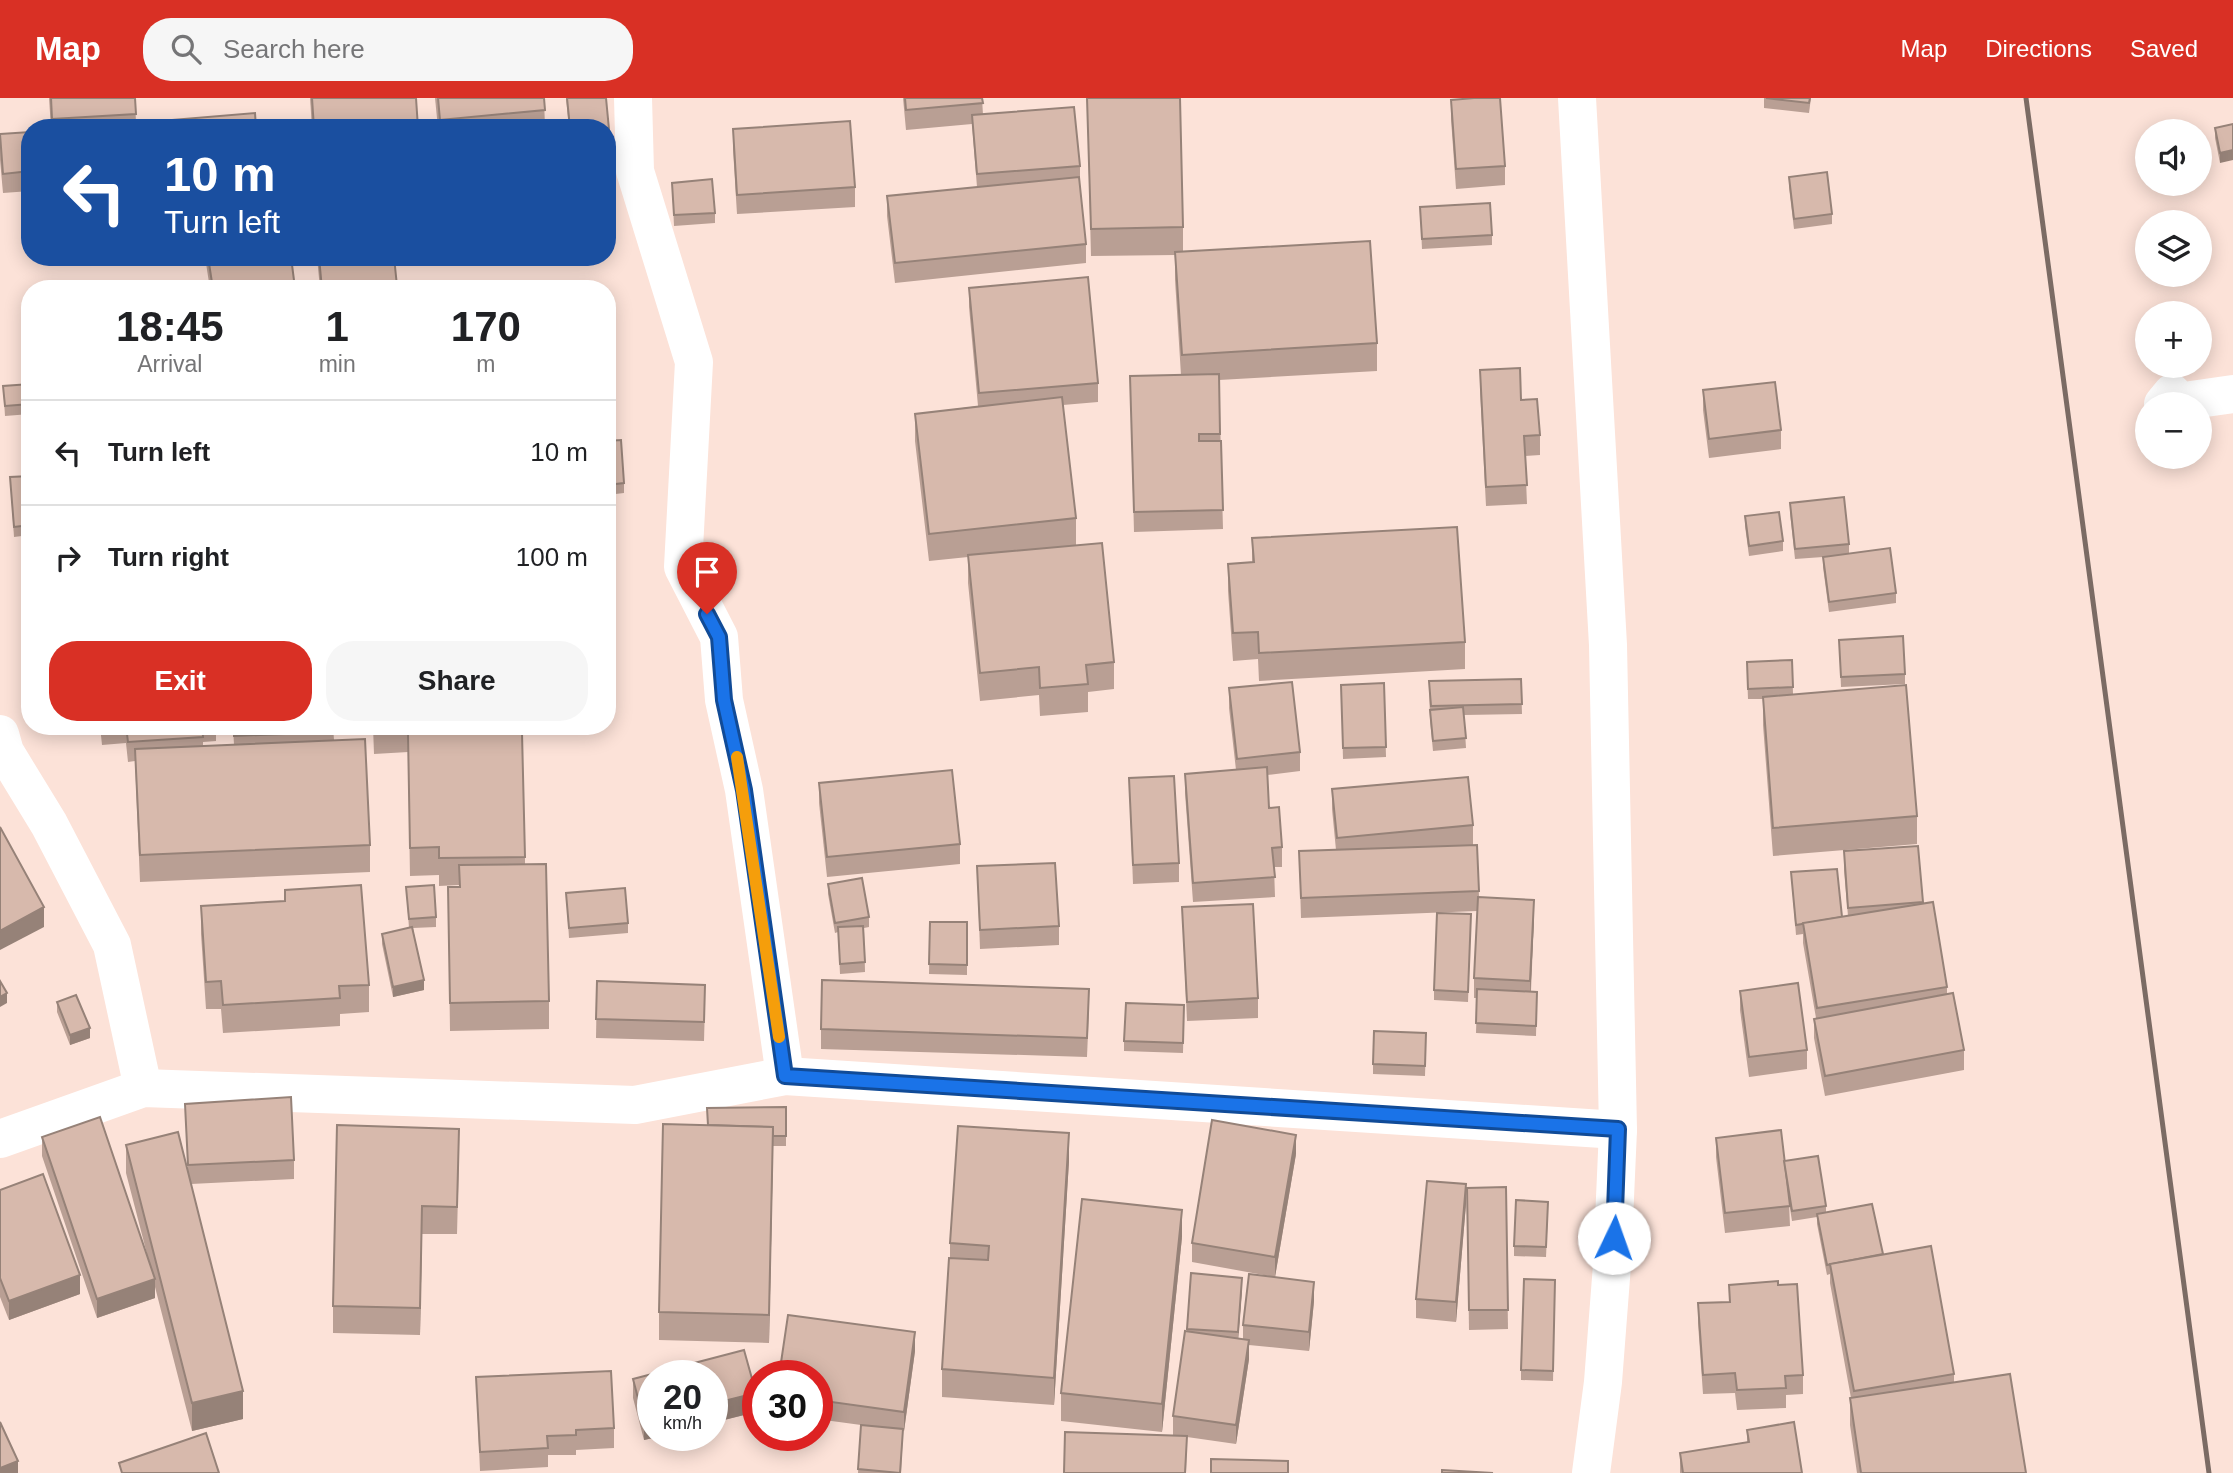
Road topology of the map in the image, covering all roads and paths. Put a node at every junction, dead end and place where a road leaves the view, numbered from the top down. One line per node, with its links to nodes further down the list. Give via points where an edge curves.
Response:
1 (633, 98): 6 (street, via 635,171 694,362 683,567 719,637 724,700 744,790)
2 (1577, 98): 8 (street, via 1608,645)
3 (2233, 394): 4 (street)
4 (2212, 397)
5 (0, 734): 7 (street, via 5,752 49,824 112,945)
6 (785, 1076): 7 (street, via 635,1105); 8 (street)
7 (143, 1088): 9 (street)
8 (1618, 1129): 10 (street, via 1603,1382)
9 (0, 1139)
10 (1591, 1473)

